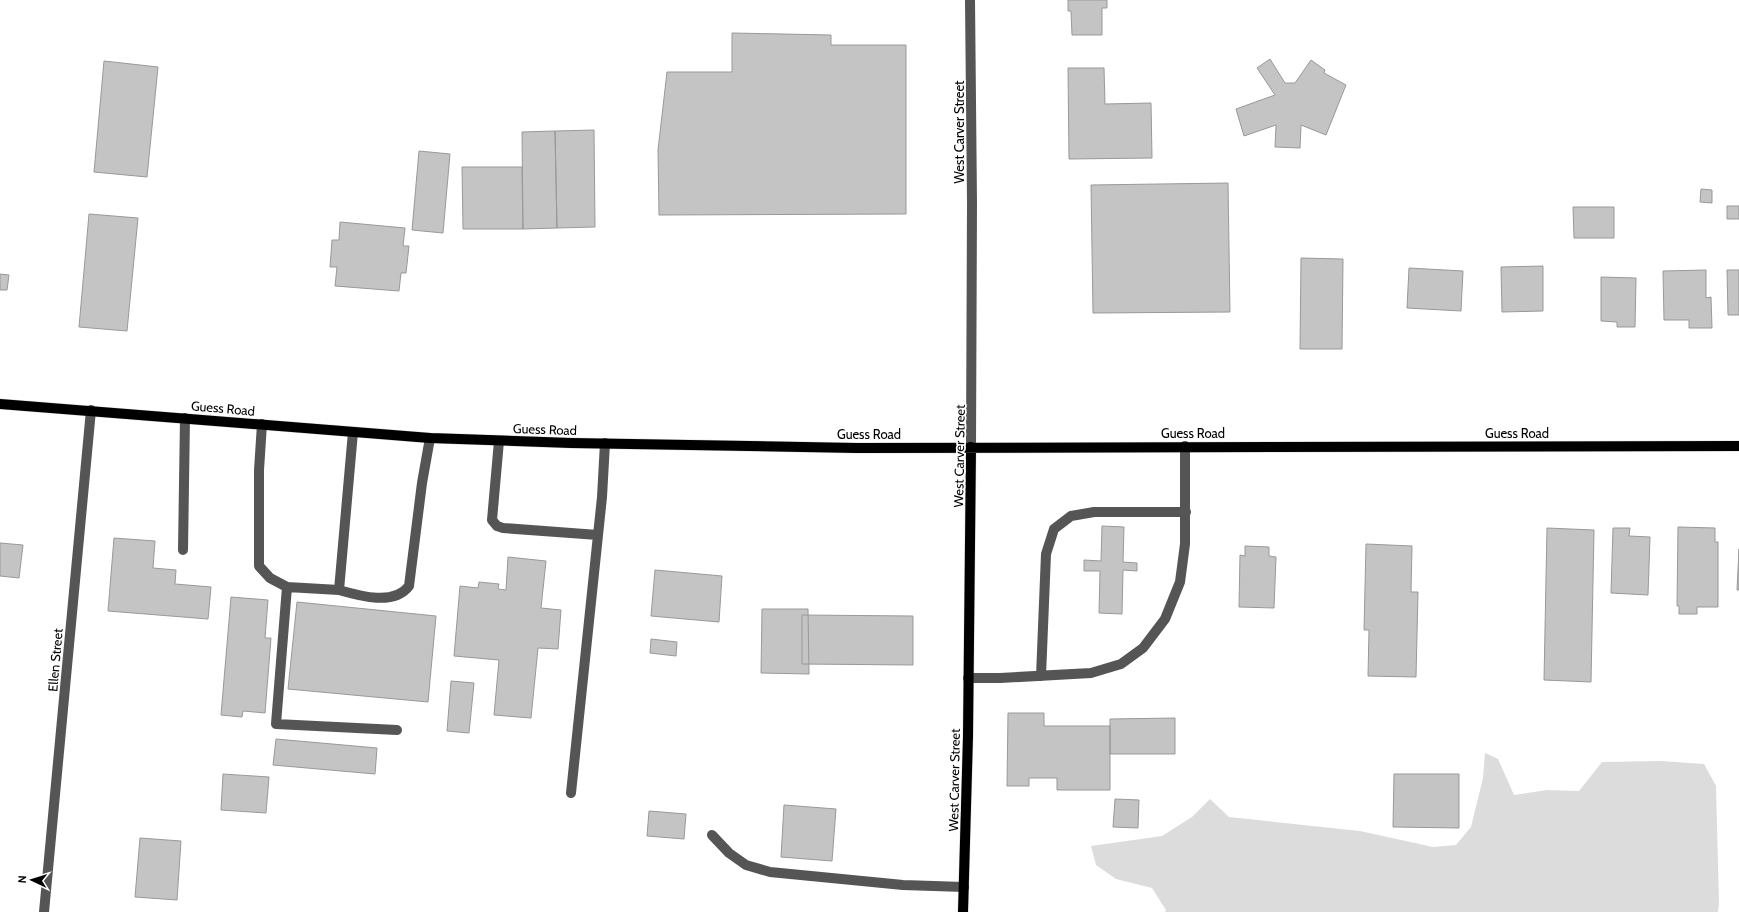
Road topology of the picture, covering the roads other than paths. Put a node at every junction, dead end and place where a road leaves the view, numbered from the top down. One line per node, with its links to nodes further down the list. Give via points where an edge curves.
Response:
1 (970, 0): 10 (street, West Carver Street)
2 (0, 404): 3 (main road, Guess Road)
3 (91, 410): 4 (main road, Guess Road); 24 (street, Ellen Street)
4 (185, 418): 5 (main road, Guess Road); 15 (street)
5 (262, 424): 6 (main road, Guess Road); 16 (street, via 259,470 259,566 270,578)
6 (353, 432): 7 (main road, Guess Road); 17 (street)
7 (430, 438): 8 (main road, Guess Road); 17 (street, via 409,586 405,592 397,596 377,598)
8 (499, 440): 9 (main road, Guess Road); 14 (street, via 492,520 497,526)
9 (604, 443): 10 (main road, Guess Road, via 857,448); 14 (street)
10 (972, 446): 11 (main road, Guess Road); 19 (main road, West Carver Street)
11 (1186, 446): 12 (main road, Guess Road); 13 (street)
12 (1739, 446)
13 (1186, 512): 18 (street, via 1180,582 1165,618 1143,648 1121,664 1091,673); 18 (street, via 1094,512 1071,516 1054,529 1046,554)
14 (598, 535): 21 (street)
15 (183, 550)
16 (287, 587): 17 (street); 20 (street, via 276,724)
17 (339, 590)
18 (1041, 676): 19 (street)
19 (968, 678): 23 (main road, West Carver Street)
20 (397, 730)
21 (571, 793)
22 (712, 835): 23 (street, via 729,853 746,865 770,872 903,885)
23 (964, 887): 25 (main road, West Carver Street)
24 (44, 912)
25 (963, 912)

